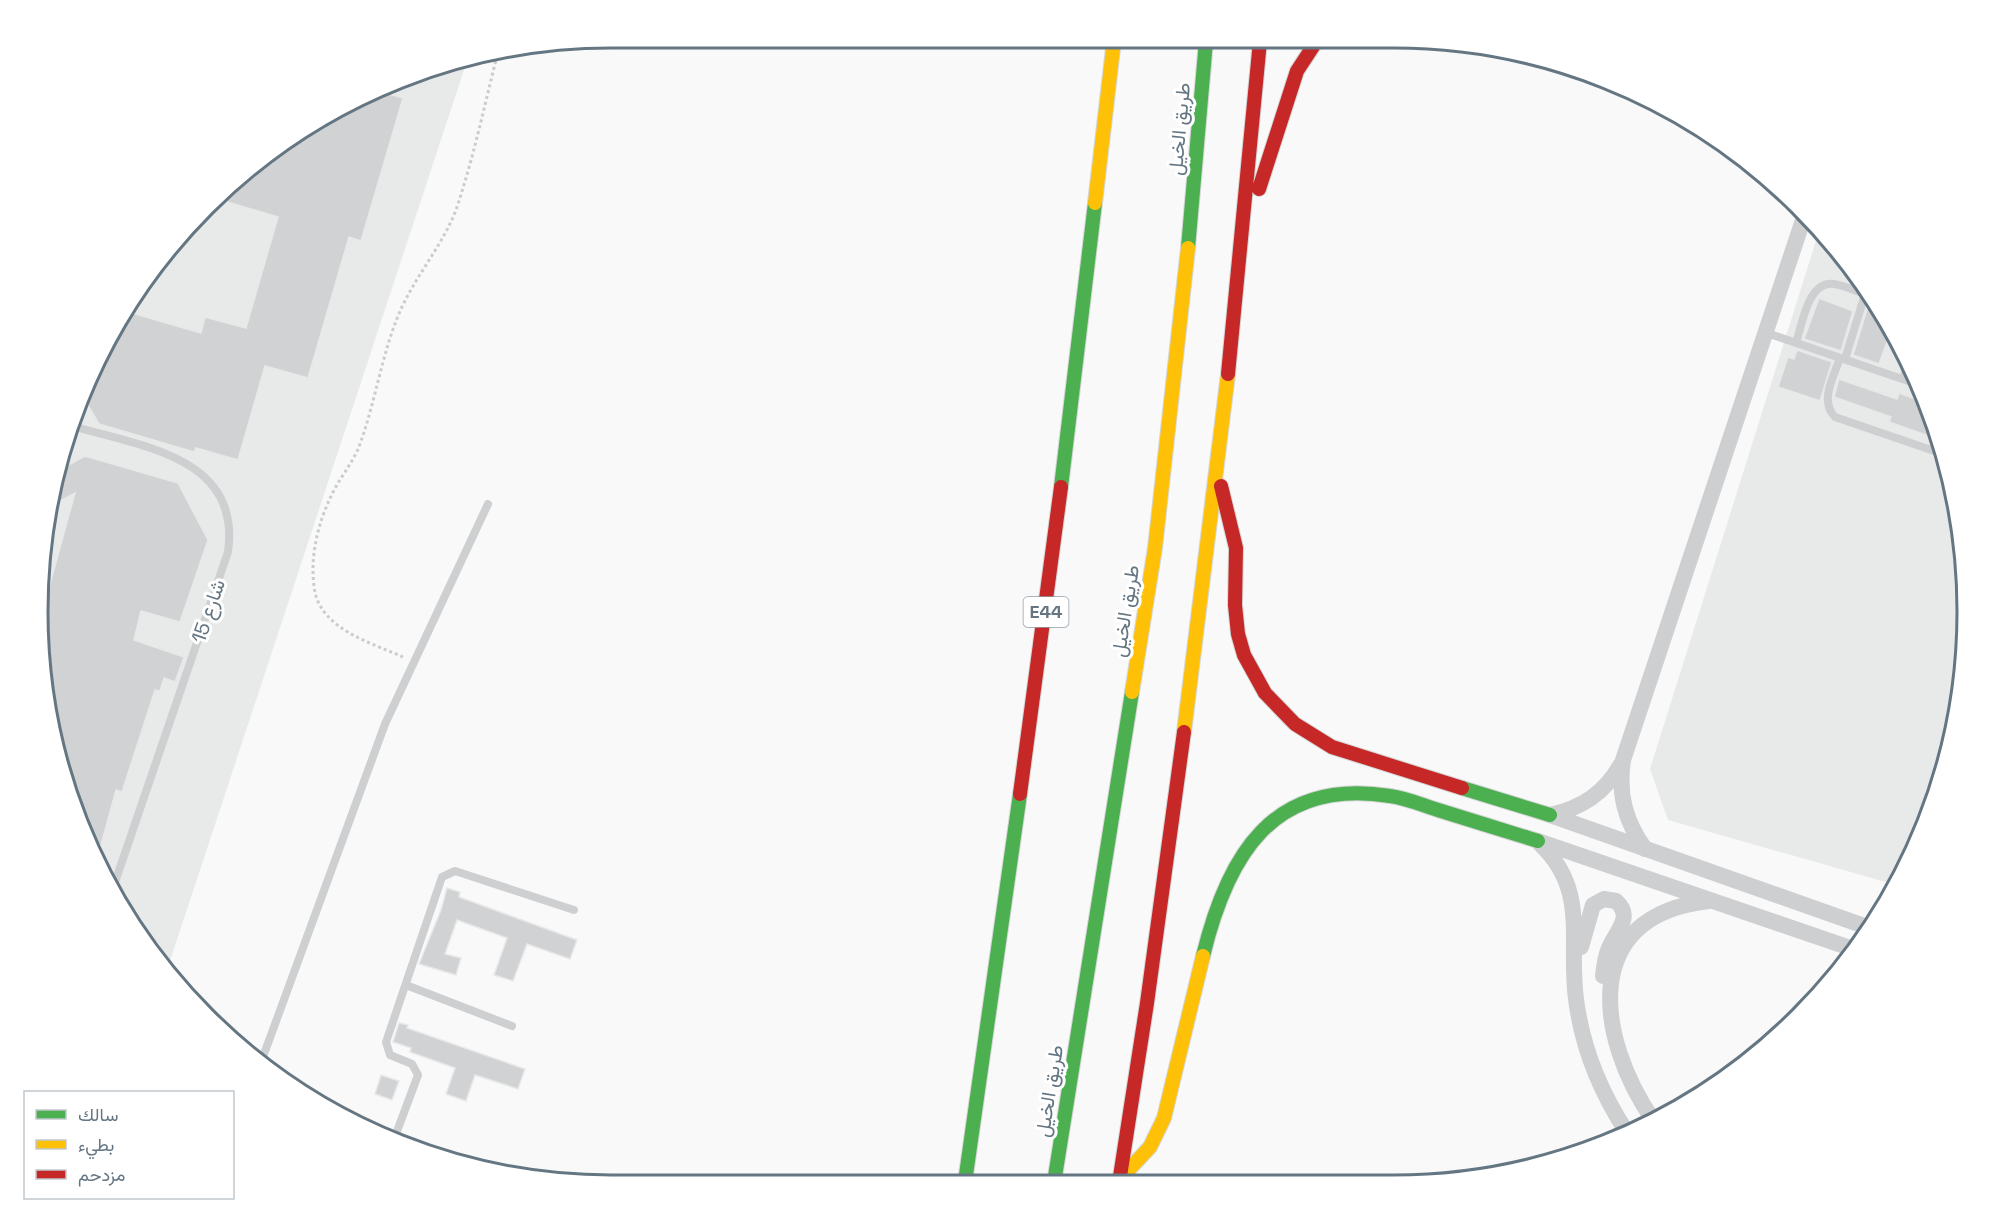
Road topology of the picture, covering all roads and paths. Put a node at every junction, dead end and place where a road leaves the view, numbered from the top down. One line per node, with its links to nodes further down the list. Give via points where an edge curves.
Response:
1 (1112, 48): 38 (highway, E44, via 1048,601)
2 (1205, 48): 39 (highway, طريق الخيل, via 1184,292 1155,548)
3 (1259, 48): 7 (highway)
4 (1312, 48): 7 (highway, via 1297,71)
5 (496, 60): 20 (path, via 456,208 401,309 360,444 329,498 317,537 315,592 325,613 343,628)
6 (1804, 226): 10 (street)
7 (1243, 241): 18 (highway)
8 (1857, 291): 11 (lane, via 1832,283 1819,287 1811,298)
9 (1864, 302): 12 (lane)
10 (1767, 333): 11 (lane); 21 (street)
11 (1796, 343): 12 (lane)
12 (1843, 358): 14 (lane); 17 (lane, via 1827,397 1828,408 1835,417)
13 (1904, 374): 14 (lane)
14 (1903, 379): 15 (lane)
15 (1907, 380)
16 (79, 428): 25 (lane, شارع 15, via 192,465 218,491 230,526 228,552)
17 (1933, 451)
18 (1217, 475): 22 (highway, via 1235,537 1235,613 1240,643 1253,675 1275,706 1305,732 1332,747); 40 (highway, via 1158,925)
19 (488, 504): 20 (lane)
20 (412, 662): 34 (lane, via 371,760)
21 (1623, 760): 22 (street, via 1610,781 1593,797 1573,809); 24 (street, via 1623,807)
22 (1550, 815): 24 (street)
23 (1538, 841): 26 (street); 30 (street, via 1557,862 1571,893 1575,914); 41 (highway, via 1374,793 1318,798 1268,824 1243,849 1225,879 1168,1107 1150,1147)
24 (1645, 849): 28 (street)
25 (116, 881)
26 (1715, 901): 29 (street); 32 (street, via 1670,908 1634,932 1613,971)
27 (574, 910): 31 (lane, via 460,873 446,873)
28 (1862, 924)
29 (1847, 947)
30 (1573, 975): 32 (street, via 1593,905 1604,899 1616,901 1624,917 1607,951 1603,977); 36 (street, via 1579,1021 1592,1067)
31 (406, 985): 33 (lane); 37 (lane, via 386,1047 390,1055 412,1064 418,1075)
32 (1612, 1015): 35 (street, via 1624,1068)
33 (512, 1026)
34 (264, 1055)
35 (1649, 1114)
36 (1623, 1126)
37 (397, 1132)
38 (966, 1175)
39 (1055, 1175)
40 (1120, 1175)
41 (1124, 1175)

